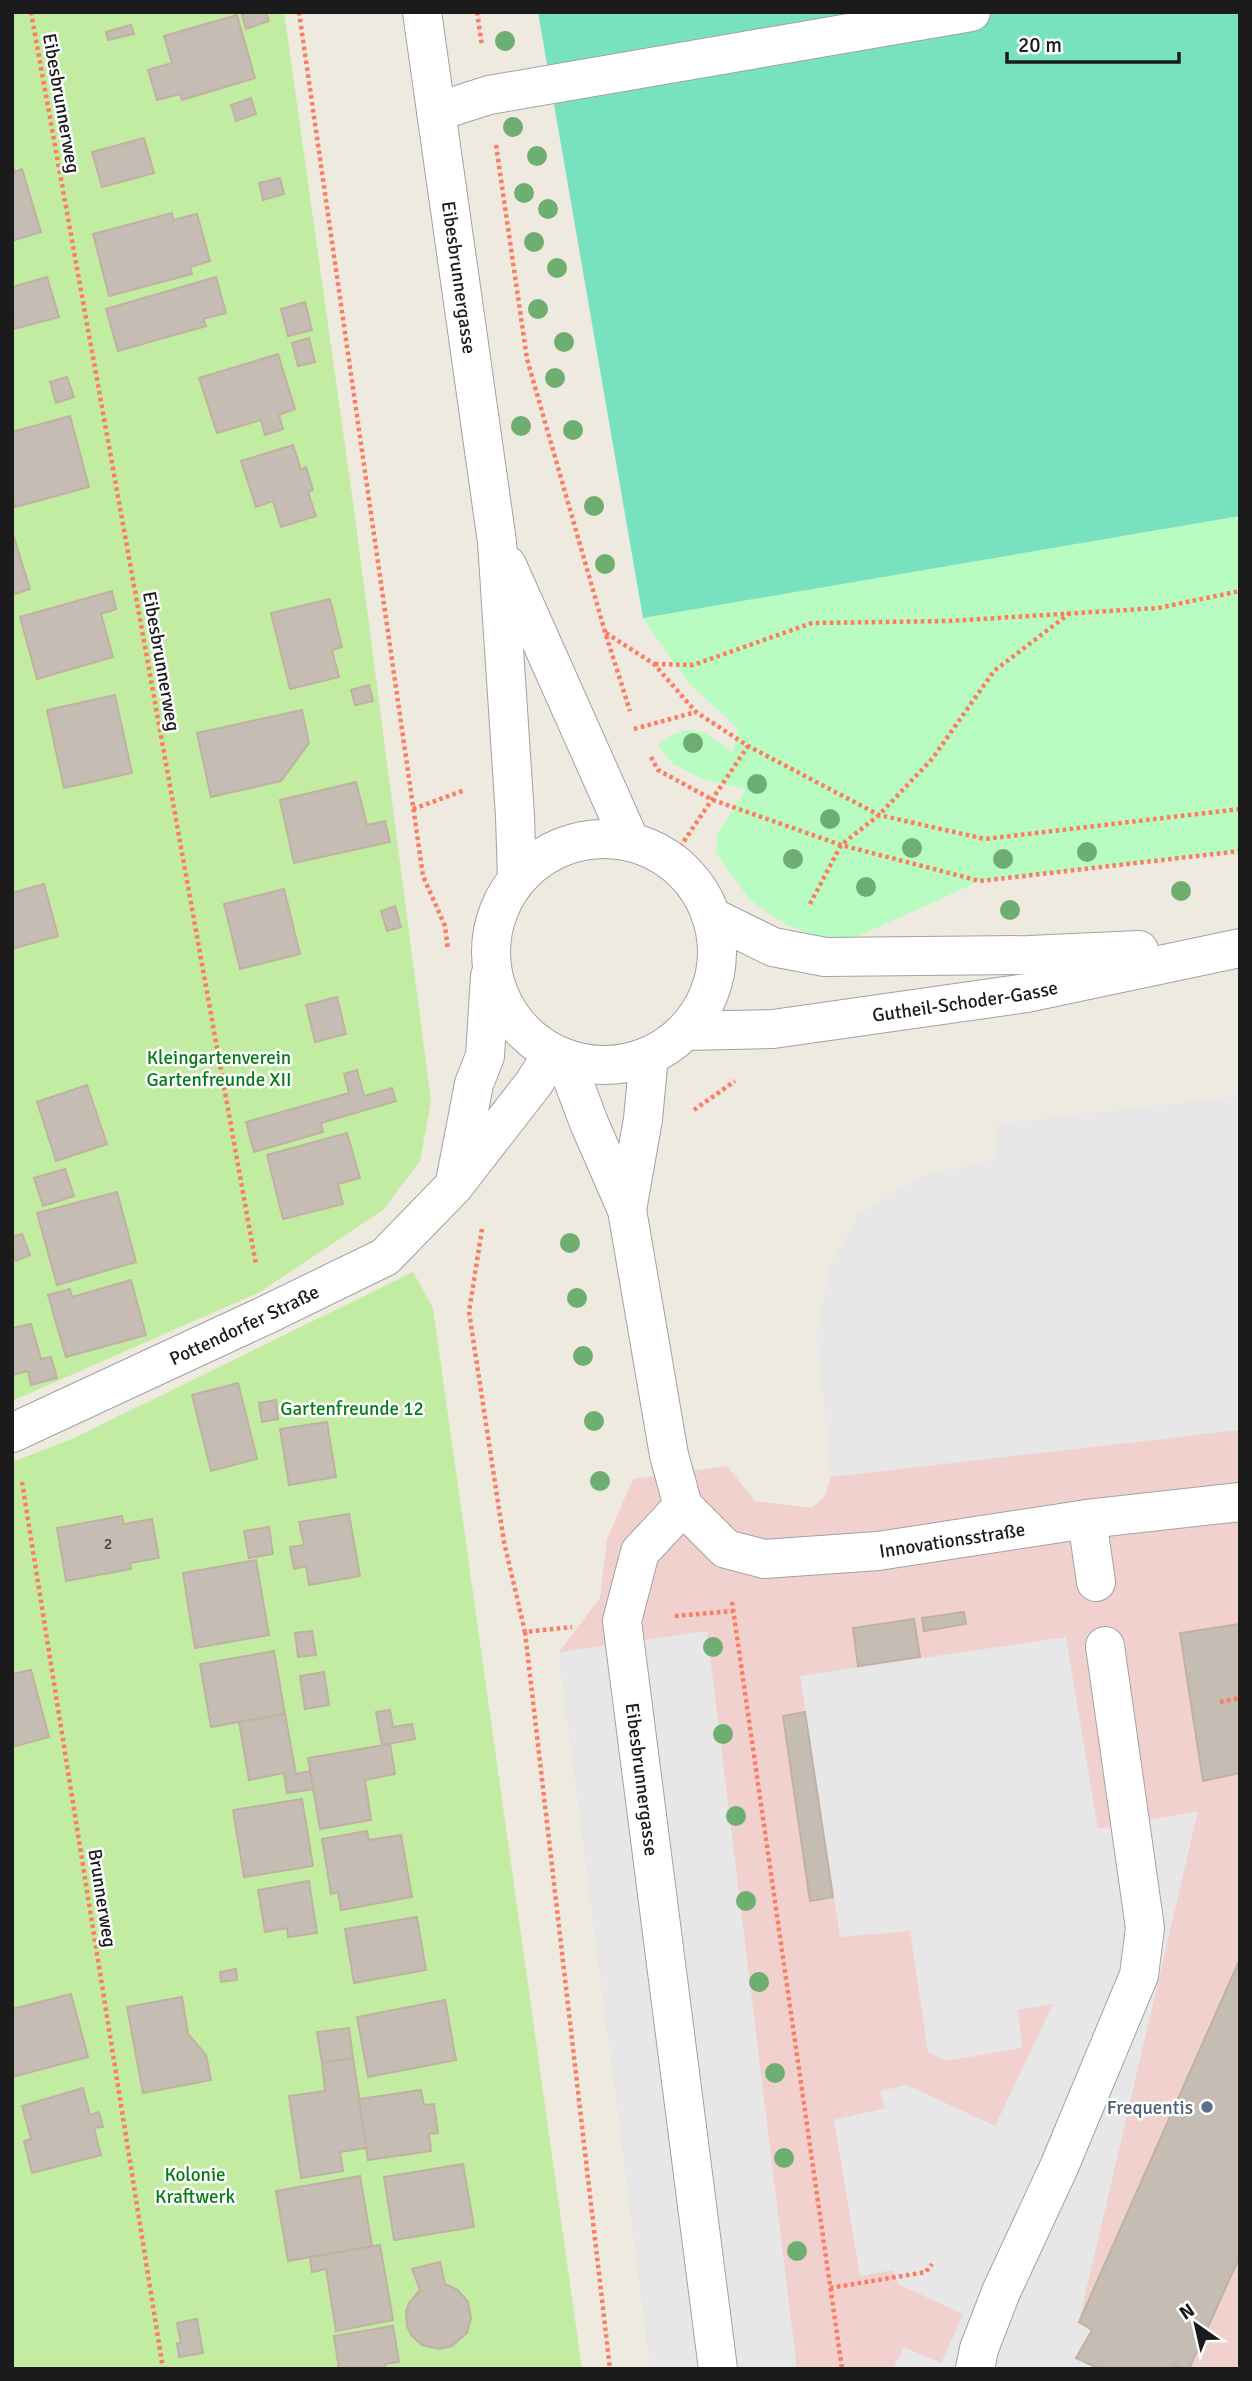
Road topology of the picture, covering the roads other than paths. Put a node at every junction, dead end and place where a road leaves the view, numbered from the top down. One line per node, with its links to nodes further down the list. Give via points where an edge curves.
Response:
1 (422, 12): 3 (street, Eibesbrunnergasse)
2 (971, 12): 3 (street, via 489,95)
3 (436, 112): 4 (street, Eibesbrunnergasse)
4 (497, 542): 5 (street, Eibesbrunnergasse); 6 (street, Eibesbrunnergasse)
5 (629, 841): 6 (street, via 599,839 568,845 540,859); 7 (street, via 651,849 688,875)
6 (517, 879): 9 (street, via 496,917)
7 (712, 917): 8 (street, Gutheil-Schoder-Gasse, via 773,947 825,957); 10 (street, via 718,947 715,977 704,1007)
8 (1240, 947): 10 (street, Gutheil-Schoder-Gasse, via 1027,993 773,1029)
9 (491, 961): 11 (street, via 495,984 517,1024 533,1041); 13 (street, via 485,1056 474,1084)
10 (685, 1031): 12 (street)
11 (559, 1056): 12 (street, via 593,1065 622,1064); 13 (street, Pottendorfer Straße); 14 (street)
12 (649, 1056): 14 (street)
13 (454, 1186): 15 (street, Pottendorfer Straße, via 385,1257)
14 (627, 1210): 17 (street)
15 (13, 1433)
16 (1240, 1502): 18 (street, Innovationsstraße)
17 (682, 1506): 18 (street, Innovationsstraße, via 726,1549 764,1559 878,1551); 21 (street, Eibesbrunnergasse, via 640,1552 622,1621)
18 (1087, 1520): 19 (street)
19 (1096, 1582)
20 (1105, 1646): 22 (street, via 1145,1928 1139,1975 1001,2292)
21 (718, 2369)
22 (975, 2369)

